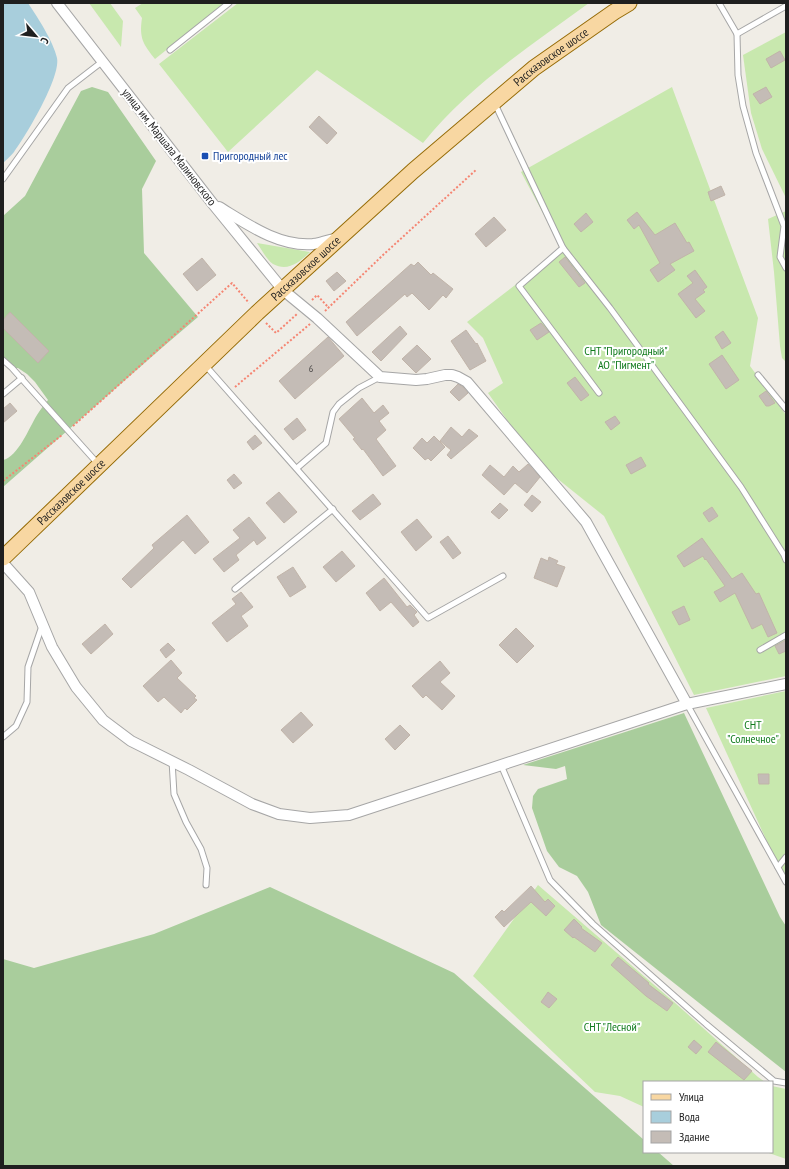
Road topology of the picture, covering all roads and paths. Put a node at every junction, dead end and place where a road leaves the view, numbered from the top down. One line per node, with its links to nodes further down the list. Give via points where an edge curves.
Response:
1 (57, 3): 8 (street, улица им. Маршала Малиновского)
2 (229, 3): 7 (lane)
3 (719, 3): 6 (lane)
4 (619, 6): 9 (main road, Рассказовское шоссе, via 534,68)
5 (786, 6): 6 (lane)
6 (737, 34): 13 (lane, via 738,76 743,106 756,153)
7 (170, 50)
8 (103, 61): 11 (lane, via 68,88); 12 (street, улица им. Маршала Малиновского)
9 (494, 101): 14 (main road, Рассказовское шоссе); 15 (lane)
10 (477, 169): 18 (path)
11 (3, 179)
12 (213, 204): 14 (street, via 272,237 312,244); 17 (street, улица им. Маршала Малиновского)
13 (785, 225): 16 (lane, via 780,257)
14 (340, 237): 17 (main road, Рассказовское шоссе)
15 (563, 248): 28 (lane, via 519,286); 37 (lane, via 741,486)
16 (786, 268)
17 (283, 290): 19 (street, улица им. Маршала Малиновского); 20 (main road, Рассказовское шоссе)
18 (328, 307): 19 (path, via 317,295); 21 (path)
19 (303, 308): 20 (path, via 276,332); 21 (street, улица им. Маршала Малиновского)
20 (257, 313): 23 (main road, Рассказовское шоссе); 31 (path, via 232,283)
21 (317, 318): 25 (street, улица им. Маршала Малиновского); 27 (path)
22 (3, 360): 26 (lane)
23 (204, 364): 27 (lane); 32 (main road, Рассказовское шоссе)
24 (758, 375): 30 (lane)
25 (380, 377): 33 (lane, via 359,388 339,404 333,412 326,443); 45 (street, via 416,380 452,375 467,382 586,522)
26 (22, 378): 29 (lane); 31 (lane)
27 (230, 392): 33 (lane)
28 (599, 393)
29 (3, 394)
30 (786, 409)
31 (68, 430): 32 (lane); 34 (path)
32 (99, 465): 36 (main road, Рассказовское шоссе)
33 (296, 468): 35 (lane)
34 (3, 480)
35 (333, 509): 39 (lane, via 428,618); 40 (lane)
36 (3, 558)
37 (786, 560)
38 (3, 563): 41 (street, via 29,592)
39 (503, 576)
40 (235, 589)
41 (43, 625): 46 (lane, via 28,667 28,702 16,726); 47 (street, via 52,648 76,687 104,720 131,741)
42 (786, 635): 43 (lane)
43 (760, 650)
44 (786, 684): 45 (street)
45 (687, 704): 48 (street); 50 (lane)
46 (3, 737)
47 (172, 761): 48 (street, via 252,804 279,814 310,818 349,815); 52 (lane, via 174,794 201,849 207,868)
48 (501, 765): 53 (lane, via 550,880 593,924 706,1024 774,1081)
49 (786, 857): 50 (lane)
50 (778, 867): 51 (lane)
51 (786, 882)
52 (206, 885)
53 (786, 1083)

